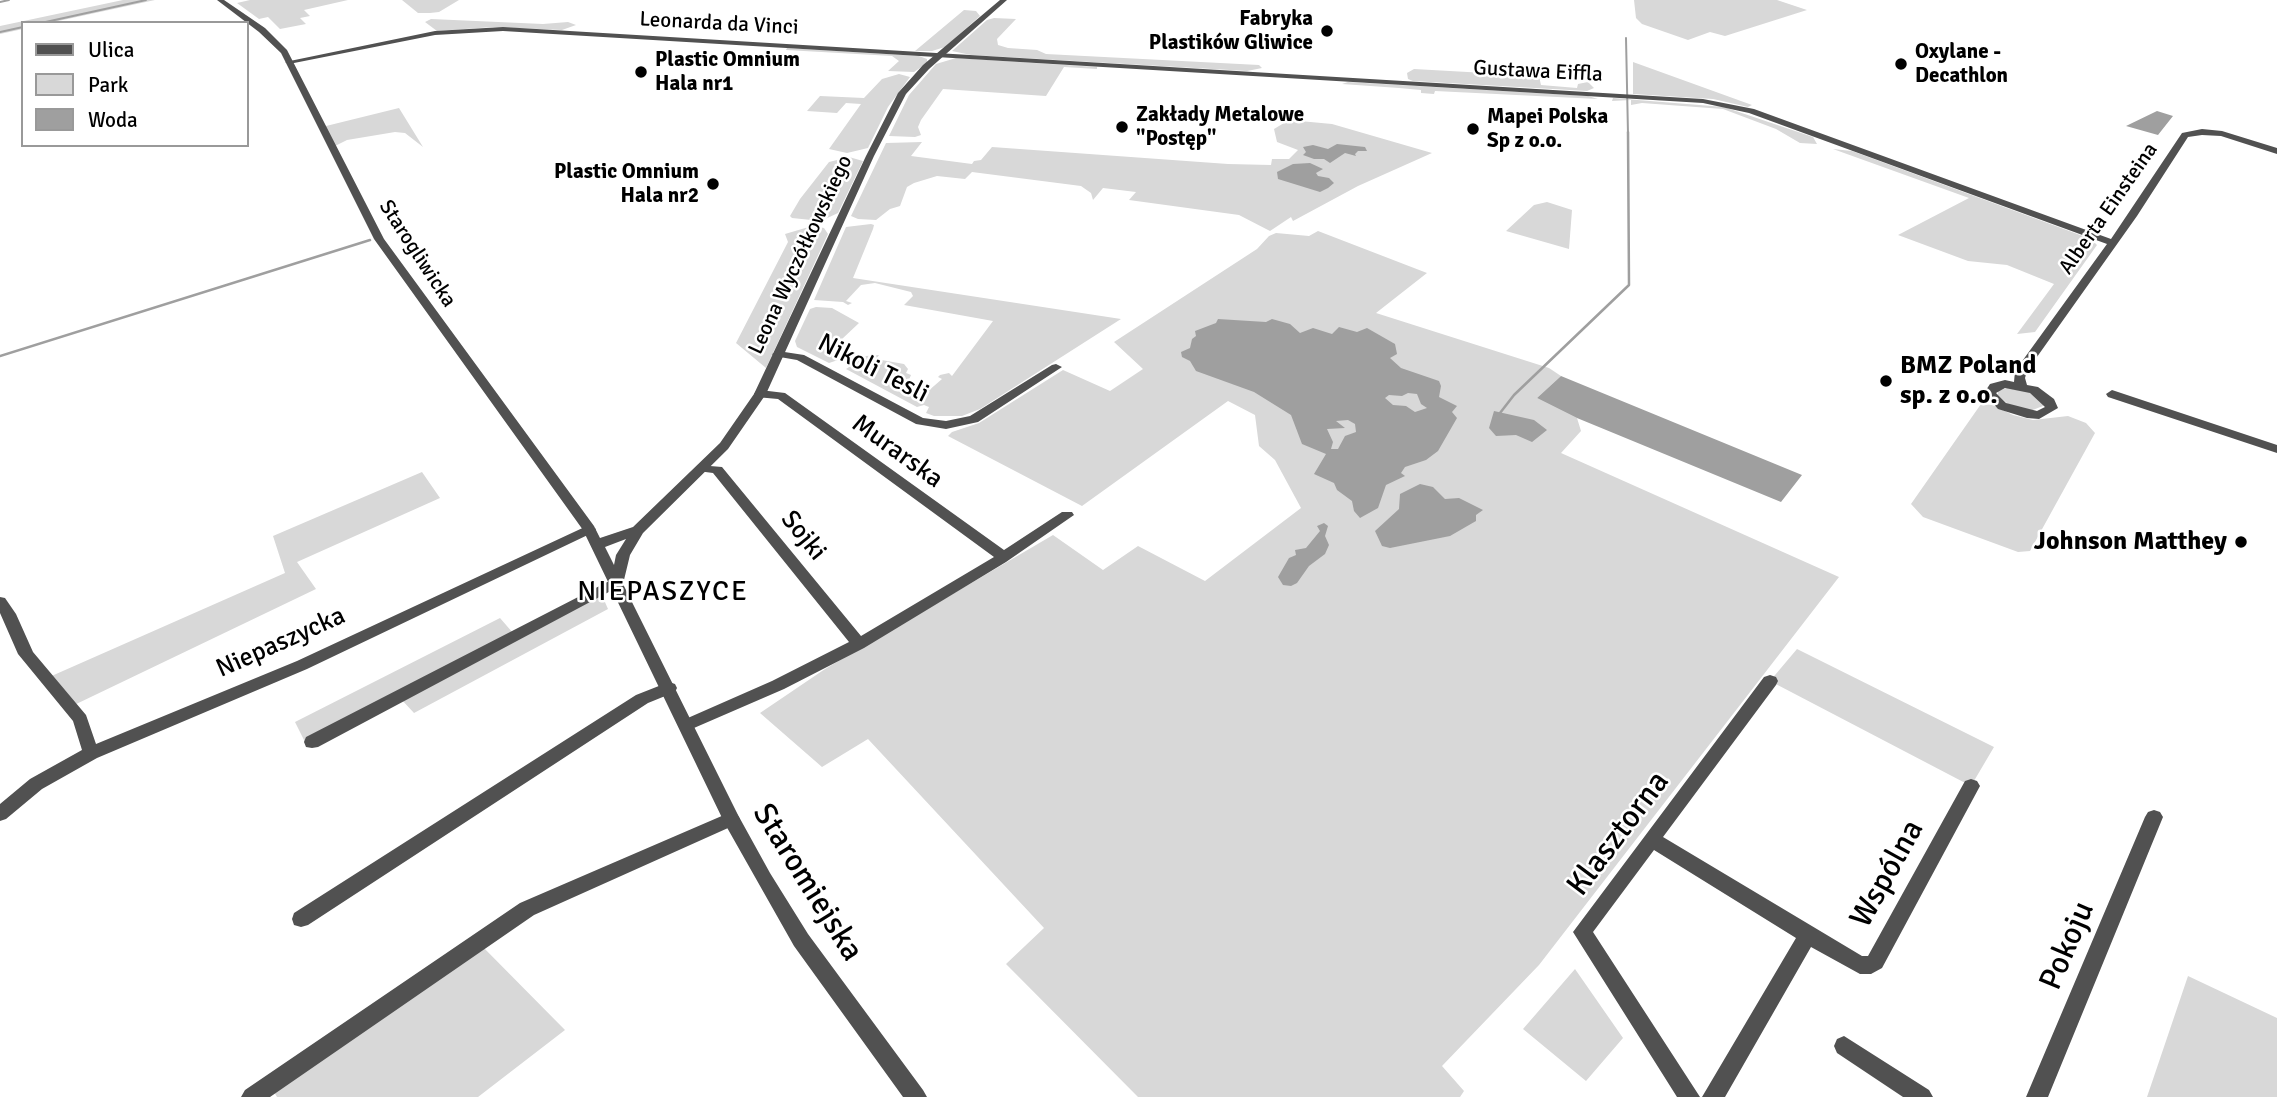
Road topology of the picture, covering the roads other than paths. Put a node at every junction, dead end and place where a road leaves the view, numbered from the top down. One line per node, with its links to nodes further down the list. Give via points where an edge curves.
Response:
1 (220, 0): 4 (street, Starogliwicka, via 266,33)
2 (1004, 0): 3 (street, Leona Wyczółkowskiego)
3 (940, 54): 4 (street, Leonarda da Vinci, via 480,29 435,33); 6 (street, Gustawa Eiffla, via 1716,102); 7 (street, Leona Wyczółkowskiego, via 897,102)
4 (289, 62): 14 (street, Starogliwicka, via 379,239)
5 (2277, 151): 6 (street, Alberta Einsteina, via 2222,134 2186,134)
6 (2111, 242): 9 (street, Alberta Einsteina, via 2021,371)
7 (778, 354): 8 (street, Nikoli Tesli, via 800,357 920,421 946,425 974,419); 10 (street, Leona Wyczółkowskiego)
8 (1056, 367)
9 (2021, 386)
10 (760, 394): 13 (street, Leona Wyczółkowskiego, via 736,431); 19 (street, Murarska, via 782,396)
11 (2112, 394): 12 (street)
12 (2277, 449)
13 (703, 468): 17 (street, Leona Wyczółkowskiego); 22 (street, Sojki, via 717,470)
14 (566, 495): 16 (street, Staromiejska)
15 (1067, 515): 19 (street)
16 (590, 529): 18 (street, Staromiejska); 27 (street, Niepaszycka, via 302,665)
17 (635, 534): 18 (street, via 617,545); 20 (street, Leona Wyczółkowskiego, via 620,564)
18 (598, 545): 20 (street, Staromiejska)
19 (1004, 557): 22 (street)
20 (617, 582): 24 (street, Staromiejska); 26 (street)
21 (0, 602): 27 (street, via 26,654 80,719)
22 (859, 644): 25 (street)
23 (1770, 681): 32 (street, Klasztorna)
24 (669, 688): 25 (street, Staromiejska); 33 (street, via 633,705)
25 (687, 725): 31 (street, Staromiejska)
26 (312, 742)
27 (91, 753): 29 (street, Niepaszycka, via 36,784)
28 (1971, 786): 34 (street, Wspólna, via 1871,965 1854,962)
29 (0, 814)
30 (2154, 817): 41 (street, Pokoju)
31 (731, 819): 36 (street, via 527,909); 37 (street, Staromiejska, via 801,940)
32 (1653, 840): 34 (street, Wspólna); 38 (street, Klasztorna, via 1582,932)
33 (301, 919)
34 (1808, 935): 39 (street)
35 (1844, 1046): 40 (street)
36 (252, 1097)
37 (916, 1097)
38 (1689, 1097)
39 (1713, 1097)
40 (1922, 1097)
41 (2037, 1097)

